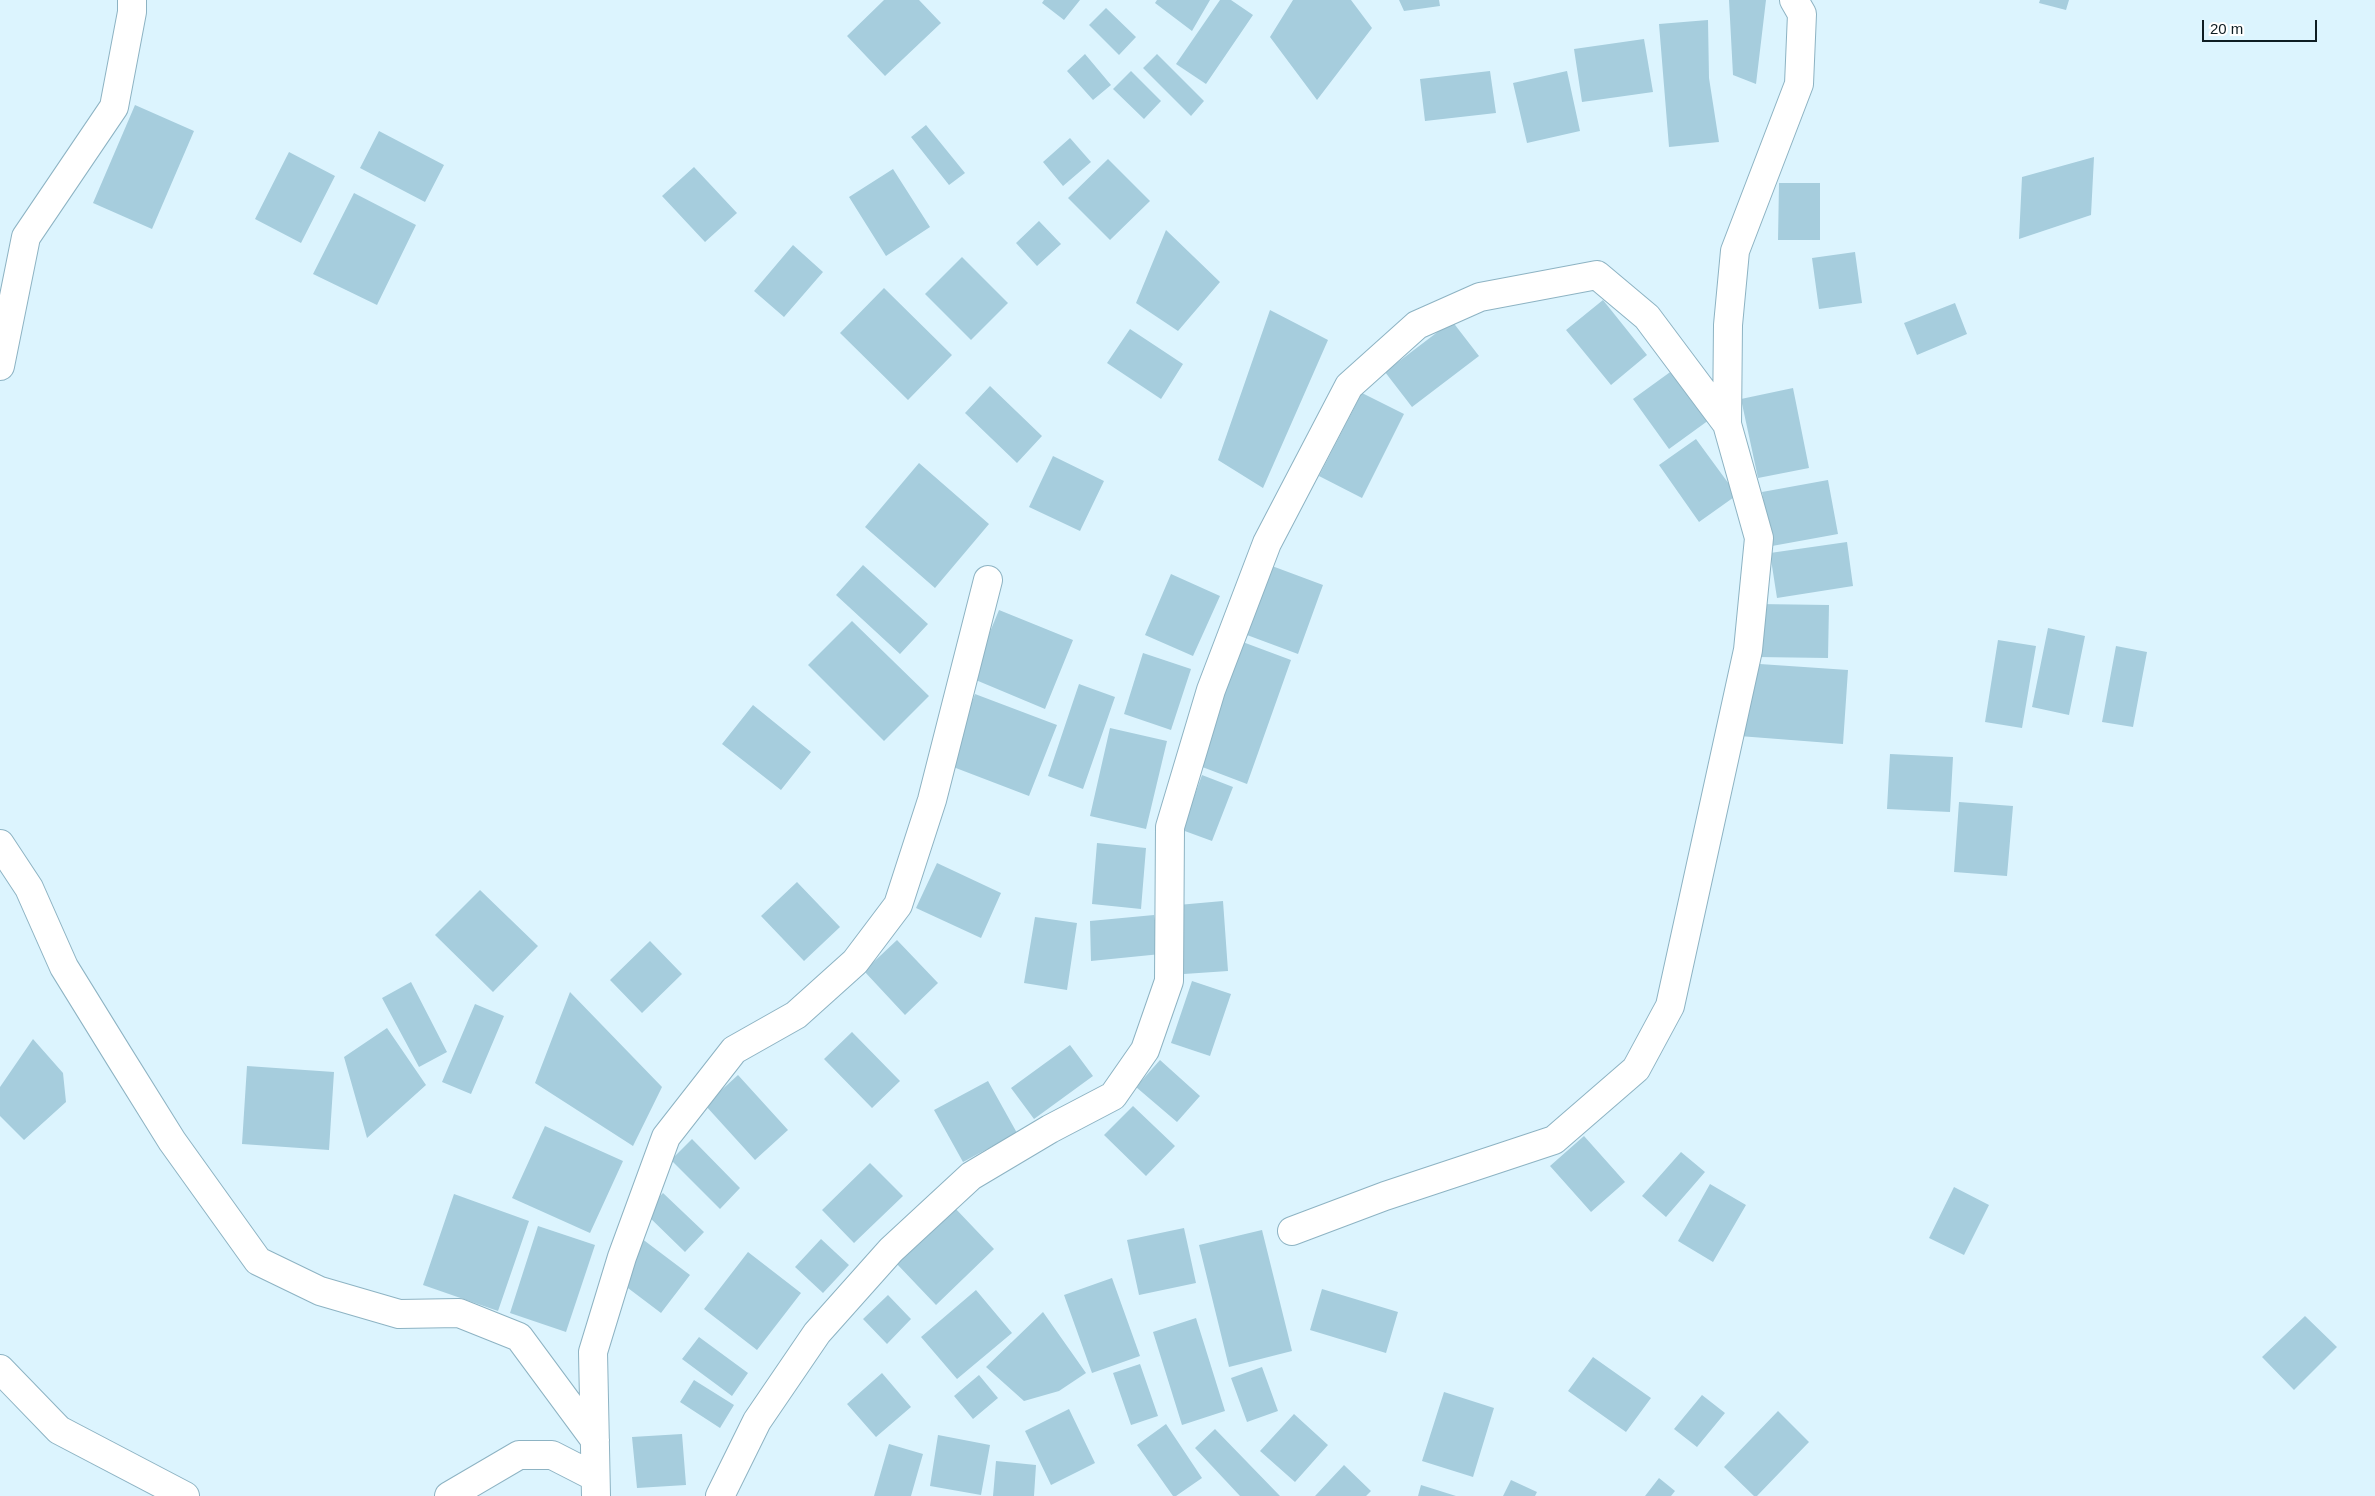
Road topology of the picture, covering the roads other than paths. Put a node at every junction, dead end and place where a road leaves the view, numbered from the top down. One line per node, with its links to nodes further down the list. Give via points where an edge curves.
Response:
1 (132, 0): 3 (street, via 114,107 26,238)
2 (1794, 0): 4 (street, via 1802,14 1799,84 1735,251 1728,325)
3 (0, 366)
4 (1727, 424): 7 (street, via 1759,538 1748,650 1670,1006 1645,1053 1636,1069 1554,1140 1385,1196); 13 (street, via 1647,317 1597,275 1480,296 1417,325 1349,386 1267,543 1211,690 1170,827 1169,981 1145,1050 1113,1096 971,1176 891,1250 817,1332 757,1421)
5 (988, 580): 9 (street, via 932,800 898,905 855,962 796,1015 734,1050 666,1137 622,1257 593,1352)
6 (0, 844): 9 (street, via 29,888 64,966 119,1056 172,1141 258,1261 320,1291 399,1314 459,1313 519,1338)
7 (1292, 1231)
8 (0, 1369): 11 (street, via 59,1430)
9 (594, 1440): 10 (street)
10 (595, 1486): 12 (street, via 552,1456 519,1455)
11 (185, 1496)
12 (449, 1496)
13 (720, 1496)

